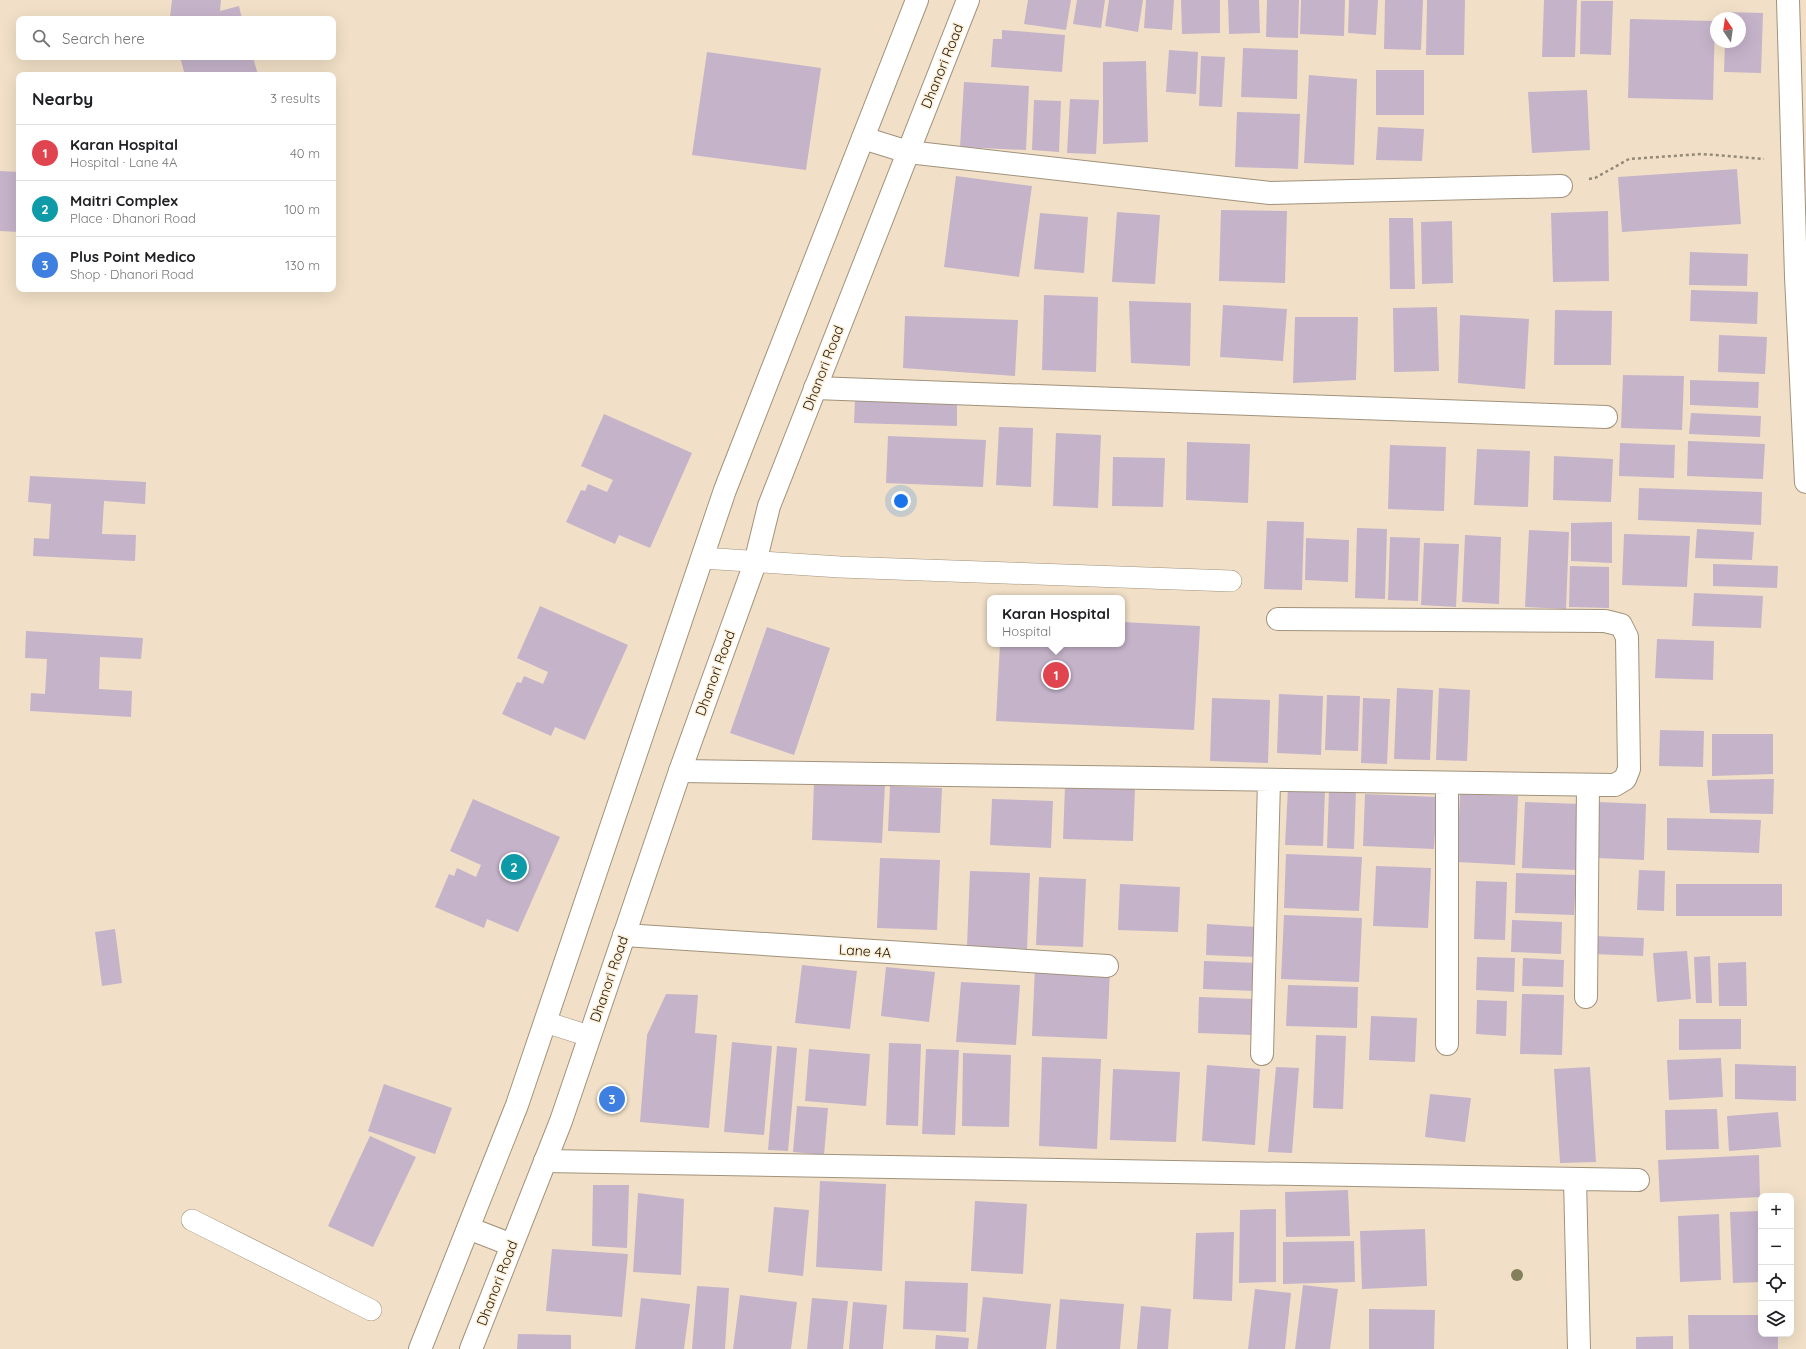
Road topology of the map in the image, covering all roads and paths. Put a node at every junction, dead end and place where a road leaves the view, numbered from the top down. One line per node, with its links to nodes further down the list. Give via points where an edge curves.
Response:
1 (917, 0): 4 (street)
2 (968, 0): 5 (street, Dhanori Road)
3 (1788, 0): 6 (street)
4 (863, 138): 5 (street); 12 (street, via 725,490)
5 (908, 152): 7 (street, via 1270,193); 9 (street, Dhanori Road)
6 (1792, 161): 7 (path, via 1702,154 1629,159 1595,178); 8 (street)
7 (1561, 186)
8 (1801, 276): 11 (street)
9 (815, 388): 10 (street); 13 (street, Dhanori Road, via 769,506)
10 (1606, 417)
11 (1806, 482)
12 (702, 558): 13 (lane); 23 (street)
13 (755, 563): 14 (lane); 16 (street, Dhanori Road)
14 (1231, 581)
15 (1278, 620): 19 (street, via 1605,621 1620,625 1627,637 1629,769 1625,779 1615,785)
16 (680, 771): 17 (street); 20 (street, Dhanori Road)
17 (1269, 780): 18 (street); 26 (street)
18 (1447, 782): 19 (street); 25 (street)
19 (1588, 785): 22 (street)
20 (624, 935): 21 (street, Lane 4A); 24 (street, Dhanori Road)
21 (1107, 966)
22 (1586, 997)
23 (545, 1022): 24 (lane); 31 (street, via 517,1105)
24 (590, 1036): 27 (street, Dhanori Road)
25 (1447, 1044)
26 (1262, 1054)
27 (545, 1161): 28 (street); 32 (street, Dhanori Road)
28 (1575, 1180): 29 (street); 36 (street)
29 (1638, 1180)
30 (192, 1220): 33 (lane)
31 (468, 1228): 32 (street); 34 (street)
32 (512, 1245): 35 (street, Dhanori Road)
33 (371, 1310)
34 (420, 1349)
35 (471, 1349)
36 (1579, 1349)

